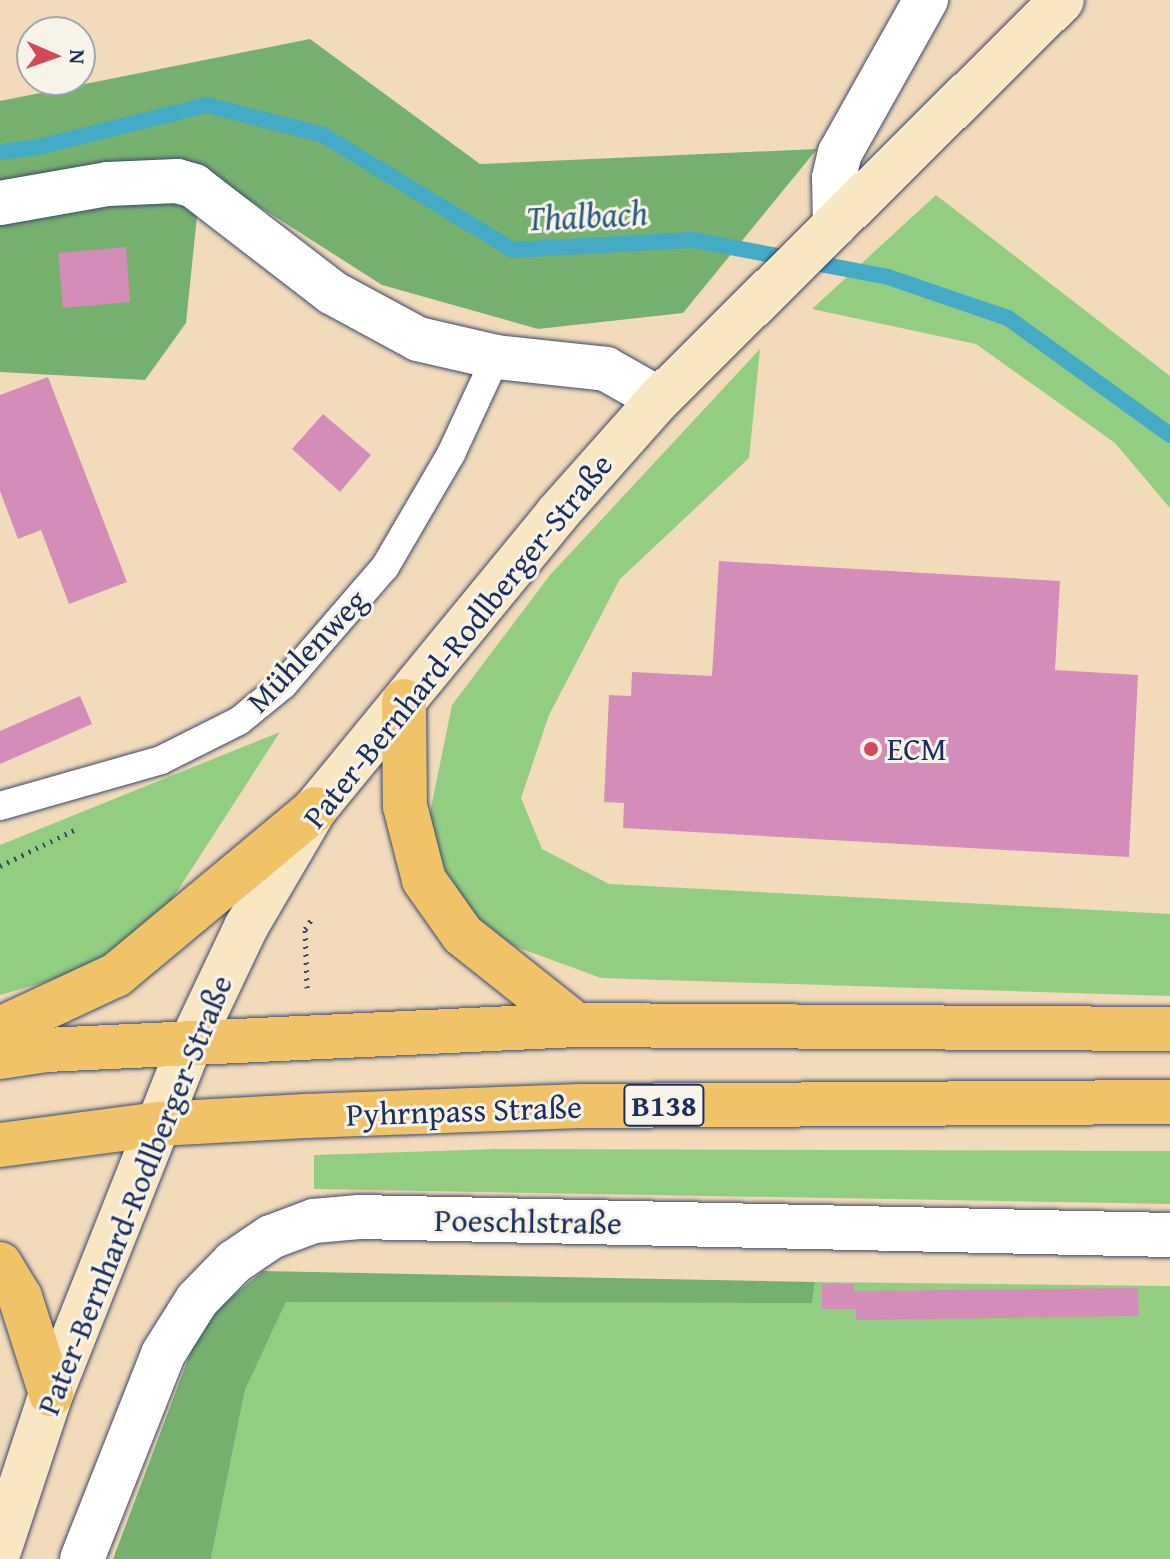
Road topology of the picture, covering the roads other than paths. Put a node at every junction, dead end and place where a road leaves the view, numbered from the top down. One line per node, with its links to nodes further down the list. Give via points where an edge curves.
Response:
1 (926, 0): 4 (street, via 840,153 834,178)
2 (1062, 0): 4 (main road, Pater-Bernhard-Rodlberger-Straße)
3 (0, 203): 5 (street, via 108,184 177,181 194,186 333,293 376,319 418,339)
4 (835, 225): 6 (main road, Pater-Bernhard-Rodlberger-Straße)
5 (496, 357): 6 (street, via 606,369); 8 (lane, Mühlenweg, via 451,454 385,567 283,685 239,721 161,760)
6 (659, 399): 7 (main road, Pater-Bernhard-Rodlberger-Straße)
7 (404, 701): 9 (main road, Pater-Bernhard-Rodlberger-Straße); 10 (main road, via 405,806 424,880 463,935)
8 (0, 806)
9 (315, 809): 11 (main road, via 116,975); 13 (main road, Pater-Bernhard-Rodlberger-Straße, via 246,927)
10 (576, 1025): 12 (main road); 13 (main road)
11 (0, 1029)
12 (1170, 1029)
13 (189, 1047): 14 (main road, via 46,1050); 16 (main road, Pater-Bernhard-Rodlberger-Straße)
14 (0, 1057)
15 (1170, 1102): 16 (main road, Pyhrnpass Straße / B138, via 581,1106)
16 (159, 1124): 17 (main road, Pyhrnpass Straße / B138); 20 (main road, Pater-Bernhard-Rodlberger-Straße)
17 (0, 1145)
18 (1170, 1235): 22 (street, Poeschlstraße, via 359,1217 314,1221 271,1237 234,1262 197,1300 163,1354)
19 (0, 1264): 20 (main road, via 20,1297)
20 (51, 1394): 21 (main road, Pater-Bernhard-Rodlberger-Straße)
21 (0, 1548)
22 (82, 1559)

